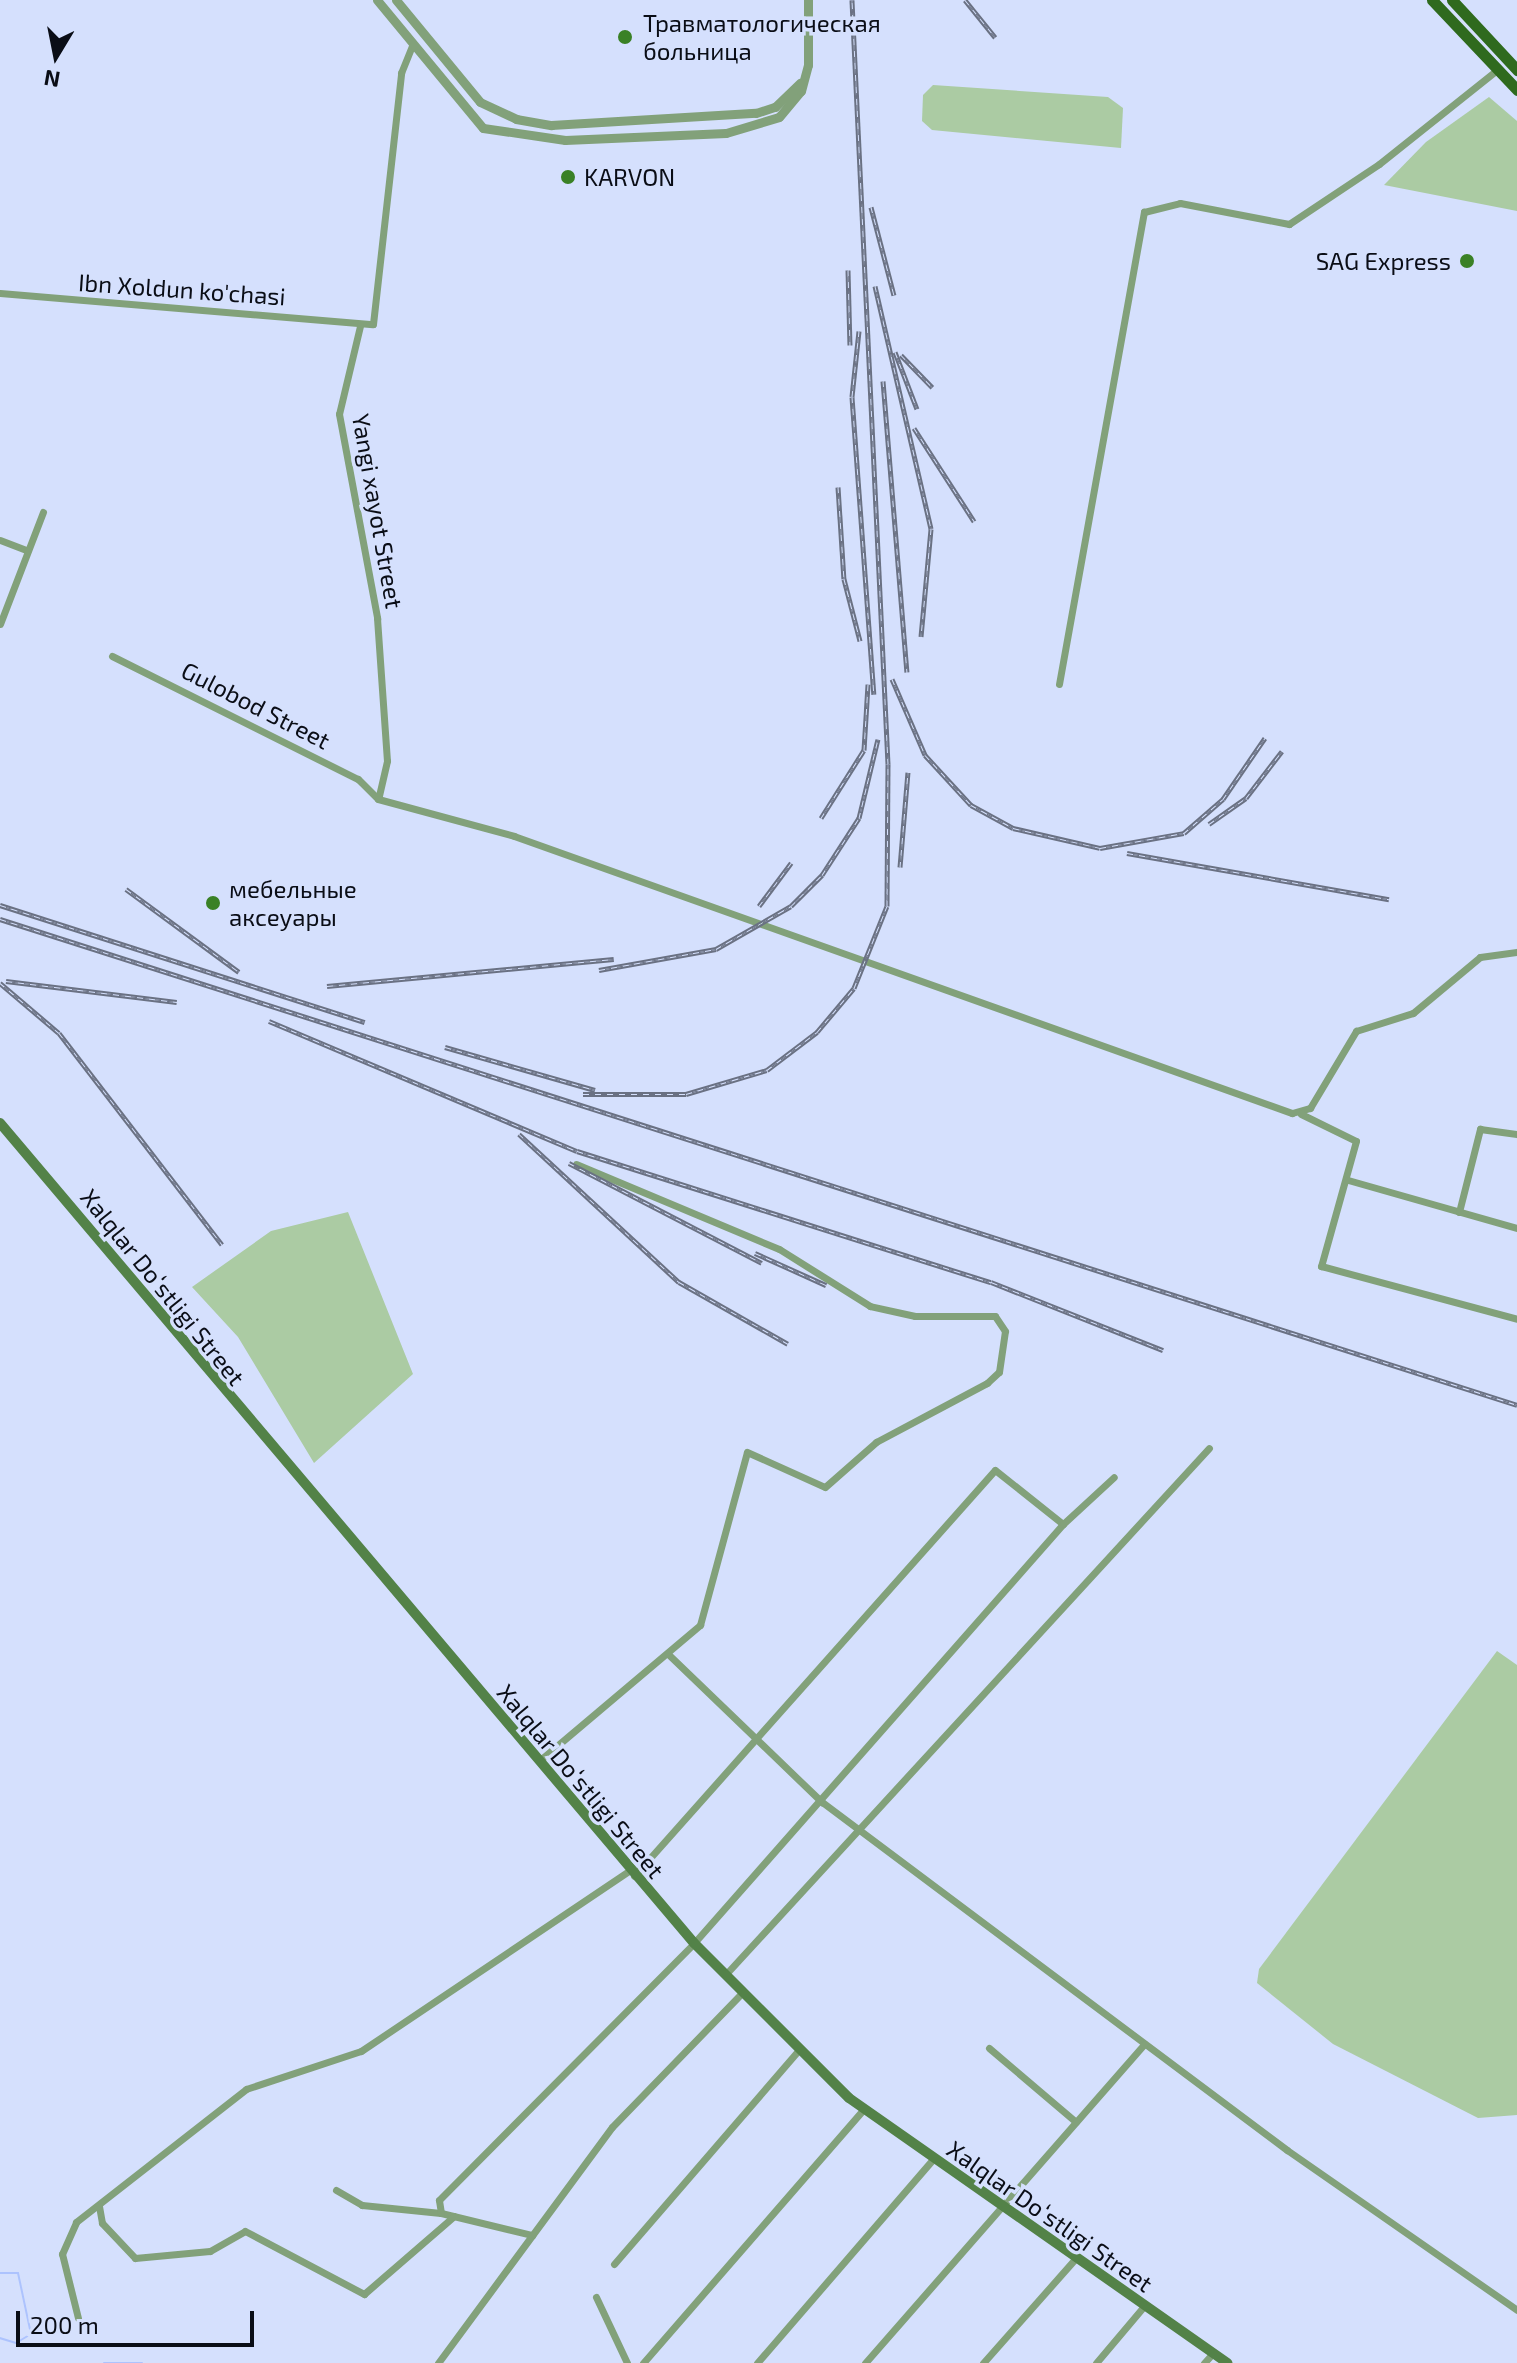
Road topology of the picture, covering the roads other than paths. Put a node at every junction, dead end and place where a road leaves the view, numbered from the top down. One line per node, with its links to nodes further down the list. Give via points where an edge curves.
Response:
1 (377, 0): 6 (street)
2 (396, 0): 9 (street, via 480,102 516,119 551,125 756,113 782,102)
3 (808, 0): 9 (street)
4 (1432, 0): 7 (main road)
5 (1452, 0): 8 (main road)
6 (413, 44): 9 (street, via 483,128 520,138 726,133 760,125 794,102); 12 (street, Yangi xayot Street, via 401,73 373,324)
7 (1498, 69): 10 (main road); 18 (street, via 1379,164 1289,224 1180,203 1144,212)
8 (1517, 70)
9 (805, 78)
10 (1517, 90)
11 (0, 293): 12 (street, Ibn Xoldun ko'chasi)
12 (360, 326): 19 (street, Yangi xayot Street, via 339,414 377,618 387,761)
13 (43, 512): 15 (street)
14 (0, 540): 15 (street)
15 (26, 550): 16 (street)
16 (0, 624)
17 (112, 656): 19 (street, Gulobod Street, via 358,779)
18 (1059, 684)
19 (378, 799): 21 (street, via 514,836)
20 (1517, 952): 21 (street, via 1480,957 1413,1013 1356,1031)
21 (1301, 1114): 25 (street, via 1356,1141)
22 (0, 1123): 34 (main road, Xalqlar Doʻstligi Street, via 270,1451 369,1551)
23 (1517, 1134): 26 (street, via 1480,1129)
24 (576, 1164): 32 (street, via 779,1249 870,1306 1004,1322 999,1372 876,1442 825,1487 747,1452 700,1625)
25 (1348, 1180): 26 (street); 28 (street, via 1321,1266)
26 (1459, 1212): 27 (street)
27 (1517, 1228)
28 (1517, 1319)
29 (1209, 1448): 36 (street)
30 (1114, 1477): 31 (street)
31 (1063, 1524): 33 (street, via 995,1470); 35 (street)
32 (668, 1654): 33 (street); 34 (street)
33 (759, 1740): 35 (street); 37 (street)
34 (537, 1763): 37 (main road, Xalqlar Doʻstligi Street)
35 (822, 1802): 36 (street); 38 (street)
36 (858, 1829): 39 (street); 41 (street)
37 (630, 1875): 38 (main road, Xalqlar Doʻstligi Street); 48 (street, via 361,2051 246,2089)
38 (694, 1943): 39 (main road, Xalqlar Doʻstligi Street); 50 (street, via 439,2200)
39 (726, 1974): 40 (main road, Xalqlar Doʻstligi Street)
40 (743, 1992): 43 (main road, Xalqlar Doʻstligi Street); 52 (street, via 612,2127)
41 (1144, 2044): 45 (street); 57 (street)
42 (989, 2048): 45 (street)
43 (799, 2050): 44 (main road, Xalqlar Doʻstligi Street); 54 (street)
44 (864, 2109): 46 (main road, Xalqlar Doʻstligi Street); 62 (street)
45 (1076, 2122): 49 (street)
46 (933, 2159): 49 (main road, Xalqlar Doʻstligi Street); 63 (street)
47 (336, 2190): 50 (street, via 362,2205)
48 (99, 2206): 51 (street, via 102,2223 135,2258 210,2251 245,2231 364,2294); 58 (street, via 64,2237)
49 (1002, 2208): 53 (main road, Xalqlar Doʻstligi Street); 64 (street)
50 (441, 2213): 51 (street)
51 (454, 2216): 52 (street)
52 (532, 2235): 60 (street)
53 (1075, 2259): 56 (main road, Xalqlar Doʻstligi Street); 65 (street)
54 (614, 2264)
55 (596, 2297): 61 (street)
56 (1144, 2306): 59 (main road, Xalqlar Doʻstligi Street); 66 (street)
57 (1517, 2310)
58 (78, 2318)
59 (1213, 2353): 67 (street); 68 (main road, Xalqlar Doʻstligi Street)
60 (438, 2363)
61 (627, 2363)
62 (643, 2363)
63 (757, 2363)
64 (865, 2363)
65 (983, 2363)
66 (1096, 2363)
67 (1204, 2363)
68 (1228, 2363)

